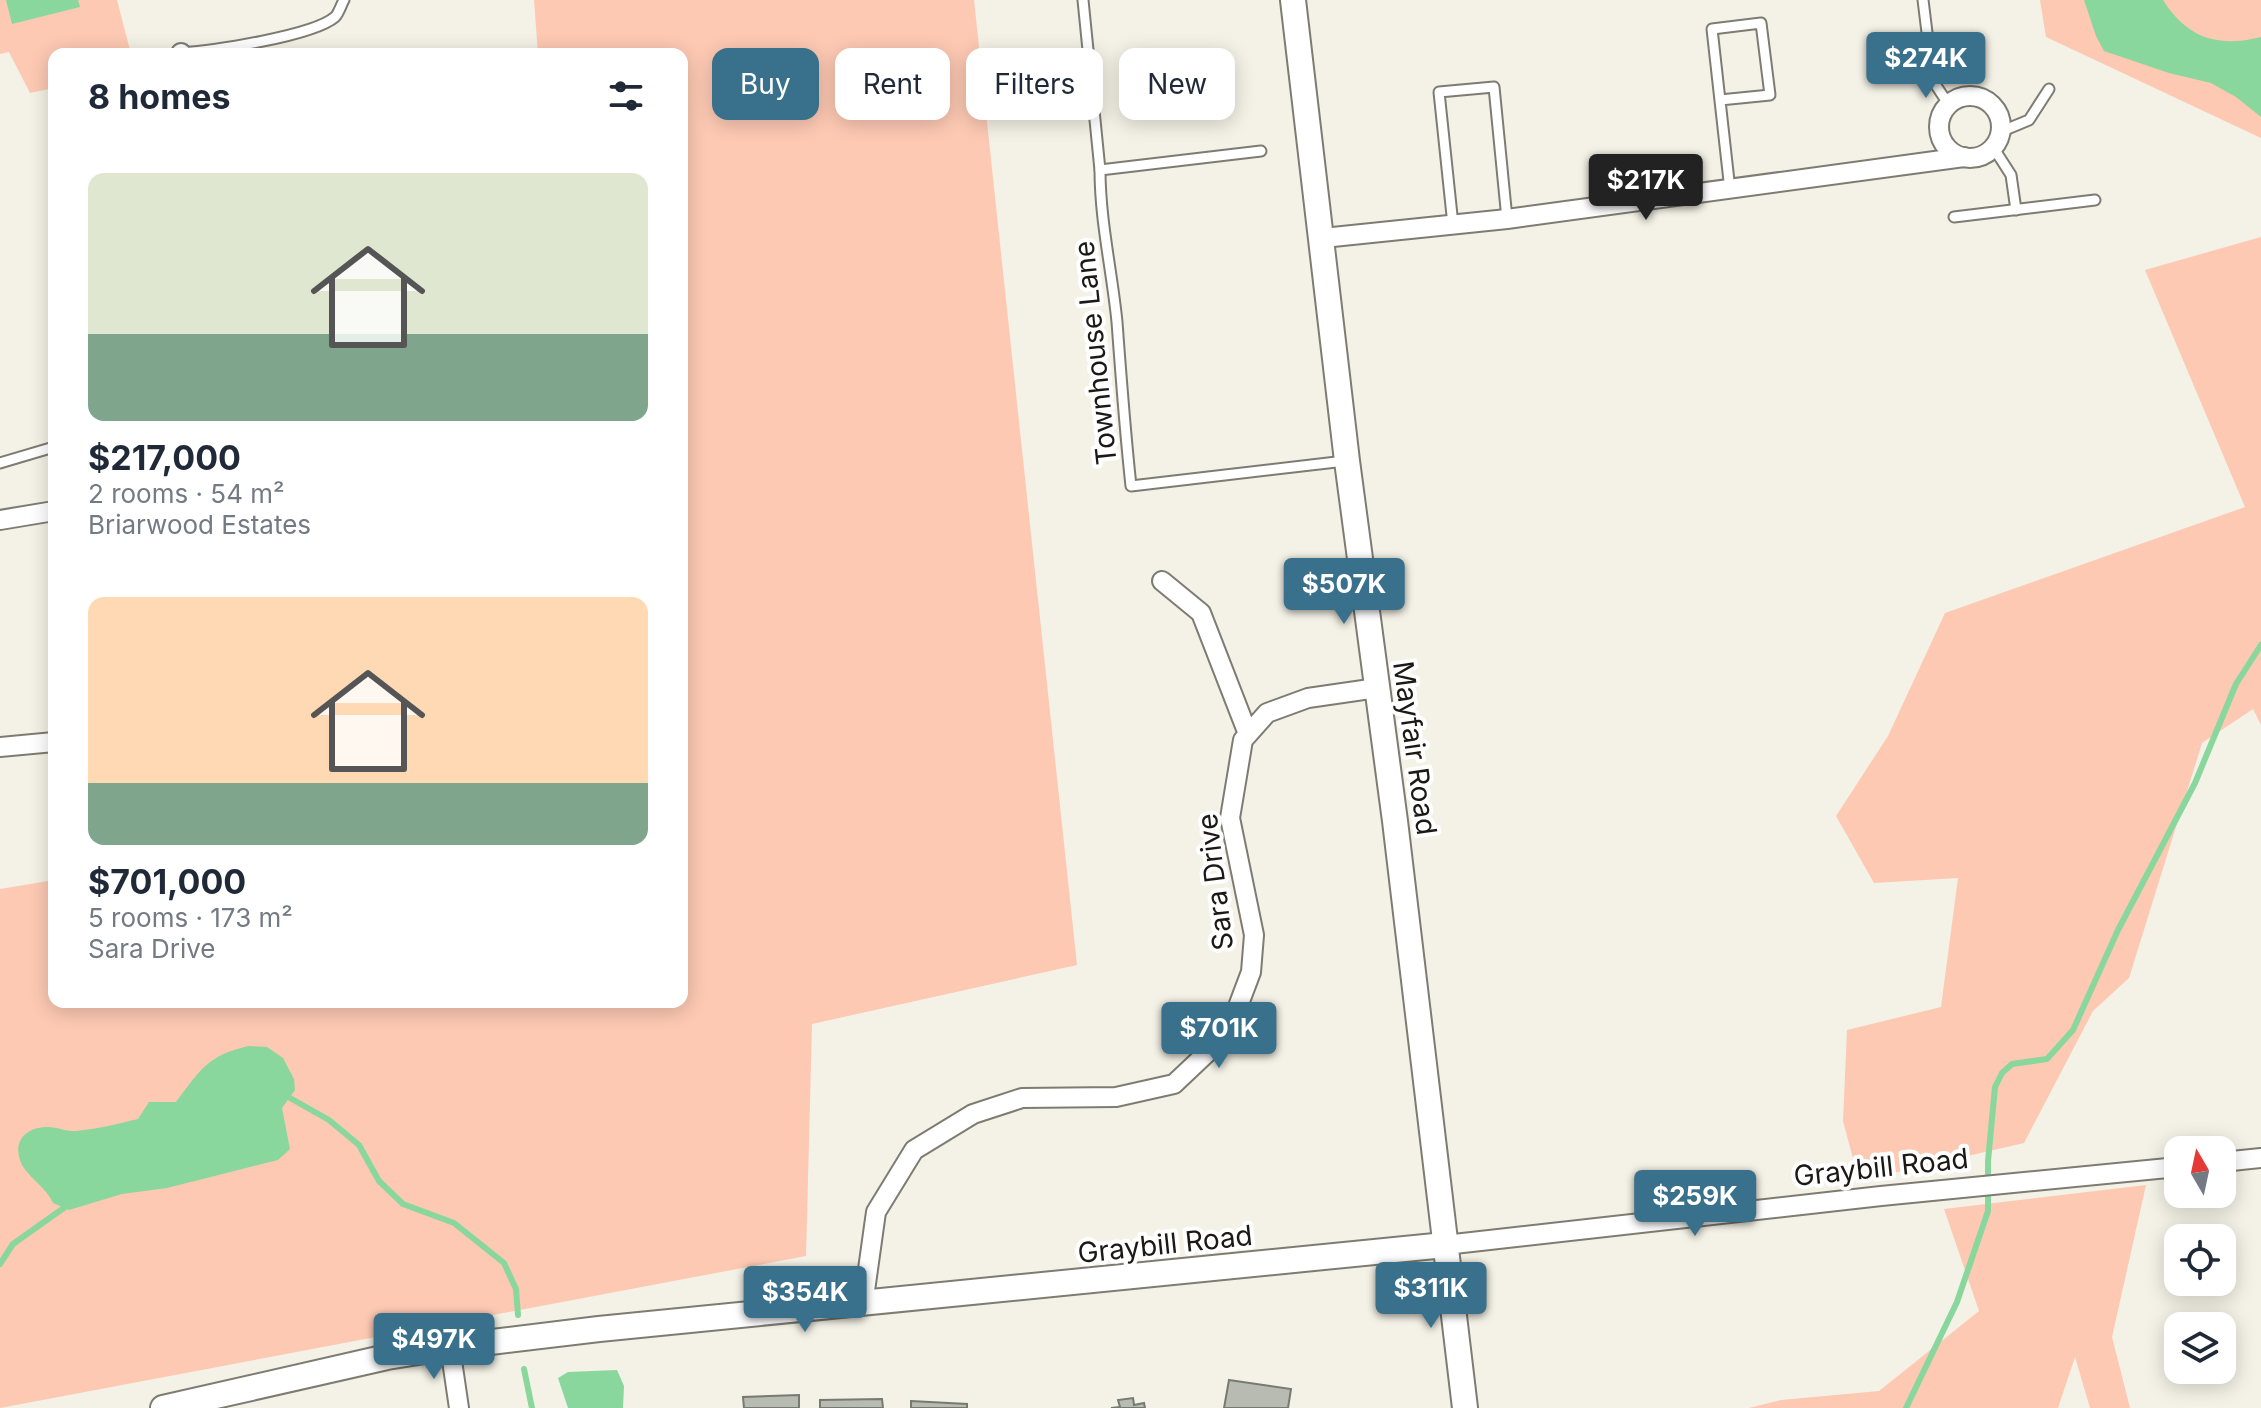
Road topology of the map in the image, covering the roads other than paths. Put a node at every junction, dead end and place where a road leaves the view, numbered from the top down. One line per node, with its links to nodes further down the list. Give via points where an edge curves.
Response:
1 (344, 0): 5 (lane, via 335,16 312,28)
2 (1083, 0): 12 (lane, Townhouse Lane)
3 (1293, 0): 19 (street, Mayfair Road)
4 (1923, 0): 8 (lane, via 1933,81)
5 (227, 48)
6 (2049, 89): 9 (lane, via 2029,120)
7 (1720, 100): 7 (lane, via 1712,29 1761,23 1770,95); 13 (lane)
8 (1949, 105): 9 (street, via 1969,96 1985,100 1997,111); 11 (street, via 1940,133 1948,149)
9 (1997, 140): 11 (street, via 1983,155); 15 (lane, via 2011,175)
10 (1261, 151): 12 (lane)
11 (1964, 157): 13 (street)
12 (1100, 170): 21 (lane, Townhouse Lane, via 1131,486)
13 (1730, 190): 17 (street)
14 (2095, 200): 15 (lane)
15 (2016, 210): 16 (lane)
16 (1954, 217)
17 (1507, 219): 18 (street); 18 (lane, via 1494,87 1439,92)
18 (1453, 225): 19 (street)
19 (1323, 238): 21 (street, Mayfair Road)
20 (48, 449): 22 (lane)
21 (1347, 461): 26 (street, Mayfair Road)
22 (0, 463)
23 (48, 512): 24 (street)
24 (0, 520)
25 (1162, 581): 27 (street, via 1201,613)
26 (1377, 688): 27 (street, via 1308,698 1267,713); 33 (street, Mayfair Road)
27 (1248, 734): 34 (street, Sara Drive, via 1230,818 1254,935 1251,972 1228,1033 1174,1084 1116,1097 1022,1098 973,1114 914,1150 876,1212)
28 (48, 743): 29 (street)
29 (0, 747)
30 (2261, 1158): 31 (street)
31 (2236, 1161)
32 (2164, 1168): 33 (street, Graybill Road)
33 (1445, 1245): 34 (street, Graybill Road); 38 (street, Mayfair Road)
34 (863, 1305): 35 (street, Graybill Road)
35 (450, 1347): 36 (street, Graybill Road); 37 (street)
36 (163, 1408)
37 (459, 1408)
38 (1465, 1408)

